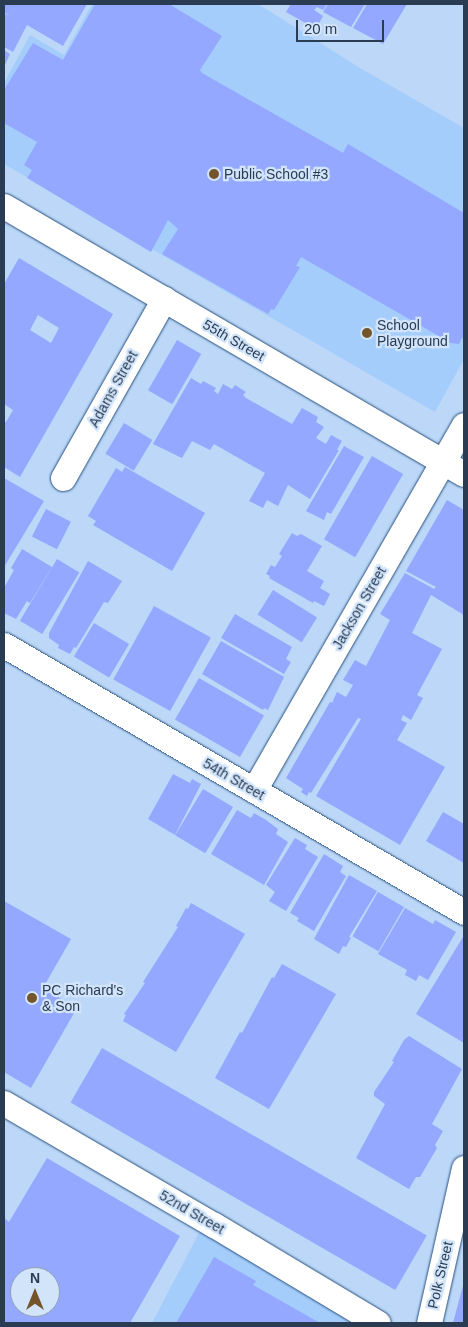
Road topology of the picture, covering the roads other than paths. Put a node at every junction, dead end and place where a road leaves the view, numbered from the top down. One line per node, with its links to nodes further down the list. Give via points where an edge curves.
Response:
1 (4, 206): 2 (street, 55th Street)
2 (164, 299): 4 (street, 55th Street); 6 (street, Adams Street)
3 (464, 425): 4 (street, Jackson Street)
4 (443, 462): 5 (street, 55th Street); 8 (street, Jackson Street)
5 (464, 474)
6 (63, 478)
7 (4, 645): 8 (street, 54th Street)
8 (254, 790): 9 (street, 54th Street)
9 (464, 912)
10 (4, 1104): 12 (street, 52nd Street)
11 (464, 1168): 13 (street, Polk Street)
12 (378, 1323)
13 (429, 1323)

